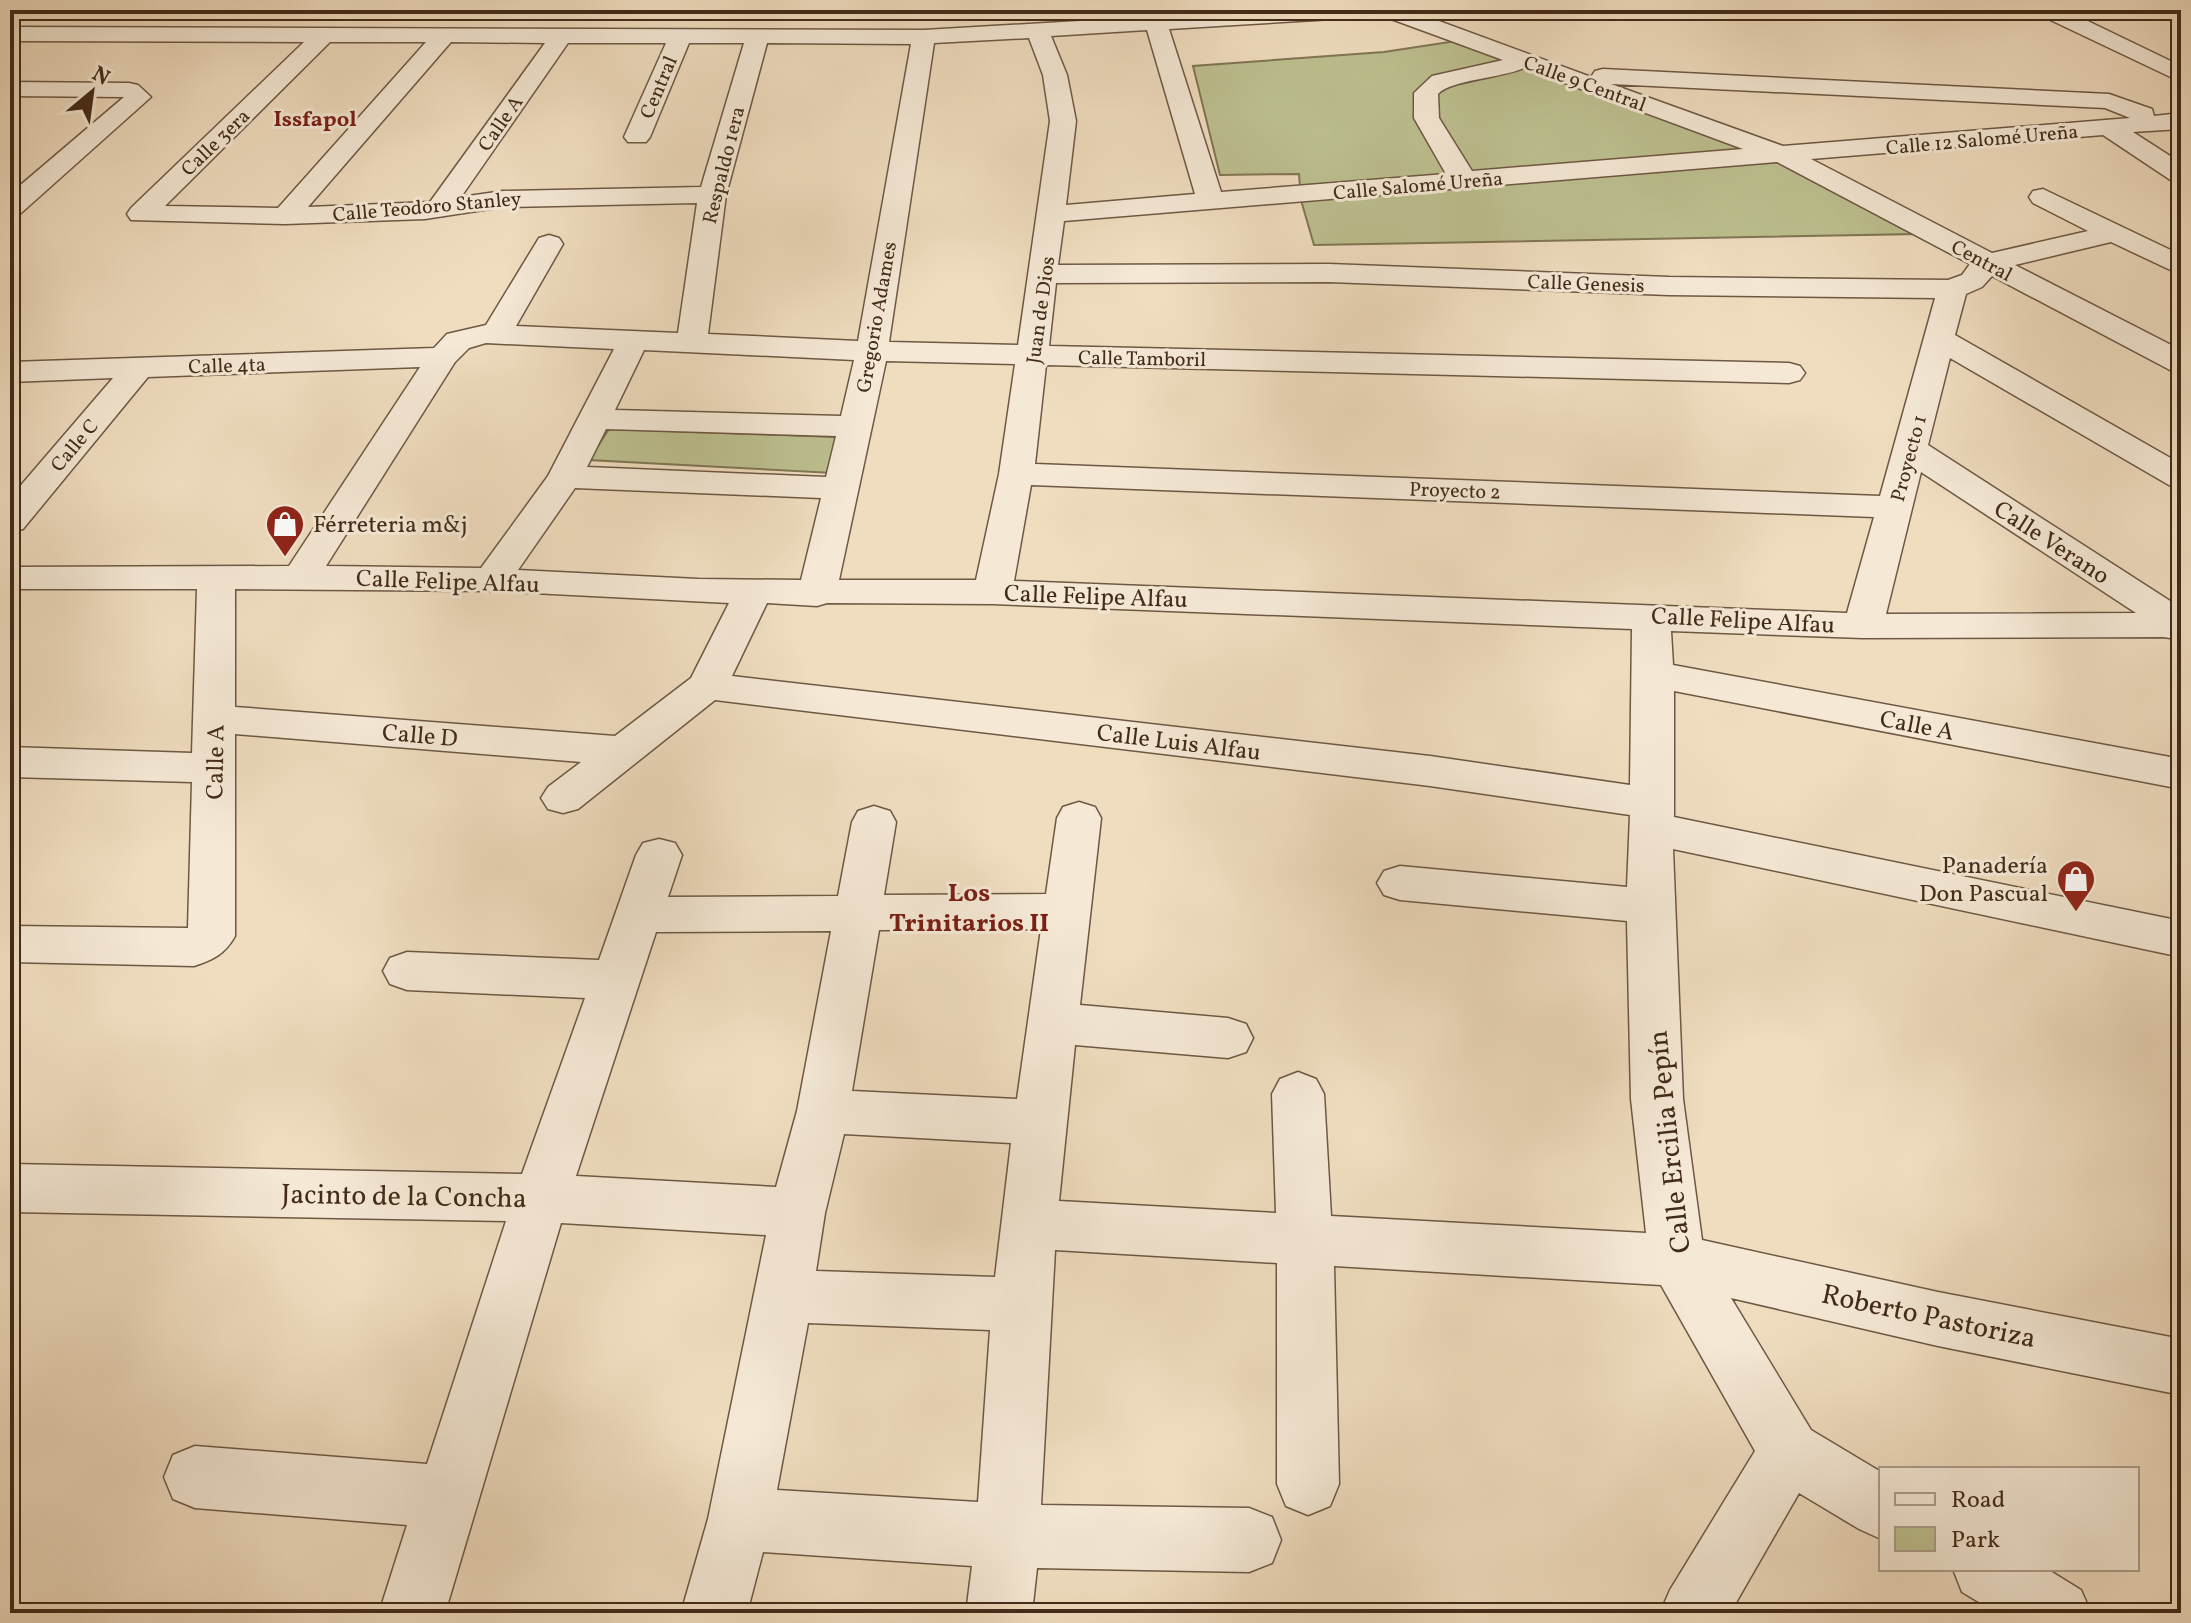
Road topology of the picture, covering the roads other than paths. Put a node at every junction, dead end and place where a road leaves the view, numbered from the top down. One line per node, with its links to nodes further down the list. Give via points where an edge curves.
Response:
1 (364, 10): 12 (street, Calle 3era)
2 (506, 10): 14 (street)
3 (894, 10): 16 (street)
4 (1379, 10): 7 (street)
5 (1388, 10): 20 (street, Calle 9 Central)
6 (2048, 10): 22 (street)
7 (1324, 12): 8 (street)
8 (1156, 22): 9 (street); 34 (street)
9 (1037, 30): 17 (street); 37 (street, Juan de Dios, via 1055,75 1063,121)
10 (10, 34): 11 (street)
11 (69, 34): 12 (street); 23 (street)
12 (335, 36): 13 (street); 36 (street, Calle 3era)
13 (443, 37): 14 (street); 38 (street)
14 (495, 37): 15 (street)
15 (561, 37): 18 (street); 35 (street, Calle A)
16 (890, 37): 17 (street); 19 (street)
17 (924, 37): 49 (street, Gregorio Adames)
18 (680, 38): 19 (street); 27 (street, Central)
19 (757, 38): 31 (street, Respaldo 1era)
20 (1523, 60): 21 (street, Calle 9 Central); 30 (street, via 1434,84 1424,95 1422,111)
21 (1561, 74): 25 (street, via 2109,101); 28 (street, Calle 9 Central)
22 (2181, 75)
23 (10, 82)
24 (10, 89): 32 (street, via 129,90 139,97)
25 (2170, 122): 26 (street, Calle 12 Salomé Ureña)
26 (2109, 128): 28 (street, Calle 12 Salomé Ureña); 29 (street)
27 (637, 137)
28 (1783, 155): 30 (street, Calle Salomé Ureña); 41 (street, Central)
29 (2181, 175)
30 (1465, 181): 34 (street, Calle Salomé Ureña)
31 (712, 195): 35 (street, Calle Teodoro Stanley, via 503,199); 48 (street, Respaldo 1era)
32 (16, 196)
33 (2043, 197): 39 (street)
34 (1211, 202): 37 (street, Calle Salomé Ureña)
35 (439, 209): 38 (street, Calle Teodoro Stanley)
36 (141, 214): 38 (street, Calle Teodoro Stanley)
37 (1052, 214): 43 (street, Juan de Dios)
38 (285, 216)
39 (2114, 233): 41 (street); 42 (street)
40 (549, 244): 45 (street)
41 (1987, 263): 44 (street, via 1972,281); 52 (street, Central)
42 (2181, 266)
43 (1045, 274): 44 (street, Calle Genesis, via 1329,273 1669,286); 50 (street, Juan de Dios)
44 (1952, 289): 46 (street, Proyecto 1)
45 (495, 335): 47 (street, Calle Tamboril); 51 (street, via 458,341)
46 (1939, 339): 58 (street, Proyecto 1); 61 (street)
47 (634, 340): 48 (street, Calle Tamboril); 56 (street)
48 (692, 342): 49 (street, Calle Tamboril)
49 (872, 351): 50 (street, Calle Tamboril); 57 (street, Gregorio Adames)
50 (1034, 355): 55 (street, Calle Tamboril); 59 (street, Juan de Dios)
51 (443, 357): 53 (street, Calle 4ta); 65 (street)
52 (2181, 363)
53 (138, 368): 54 (street, Calle 4ta); 64 (street, Calle C)
54 (10, 372)
55 (1789, 373)
56 (593, 419): 57 (street); 60 (street)
57 (855, 426): 62 (street, Gregorio Adames)
58 (1910, 449): 63 (street, Proyecto 1); 74 (street, Calle Verano)
59 (1016, 474): 63 (street, Proyecto 2); 69 (street, Juan de Dios)
60 (565, 477): 62 (street); 68 (street)
61 (2181, 478)
62 (841, 488): 71 (street, Gregorio Adames)
63 (1895, 507): 73 (street, Proyecto 1)
64 (10, 521)
65 (300, 577): 67 (street, Calle Felipe Alfau); 68 (street, Calle Felipe Alfau)
66 (10, 578): 67 (street, Calle Felipe Alfau)
67 (216, 578): 77 (street, Calle A)
68 (492, 580): 70 (street, Calle Felipe Alfau)
69 (993, 592): 71 (street, Calle Felipe Alfau); 72 (street, Calle Felipe Alfau)
70 (753, 593): 71 (street, Calle Felipe Alfau); 76 (street)
71 (817, 594)
72 (1651, 616): 73 (street, Calle Felipe Alfau); 75 (street, Calle Ercilia Pepín)
73 (1863, 626): 74 (street, Calle Felipe Alfau)
74 (2180, 630)
75 (1654, 674): 81 (street, Calle A); 83 (street, Calle Ercilia Pepín)
76 (707, 686): 78 (street); 83 (street, Calle Luis Alfau, via 1430,771)
77 (216, 719): 78 (street, Calle D); 80 (street, Calle A)
78 (625, 751): 82 (street)
79 (10, 762): 80 (street)
80 (215, 768): 93 (street, Calle A, via 211,936 204,944)
81 (2181, 774)
82 (563, 798)
83 (1651, 815): 88 (street, Calle Ercilia Pepín); 92 (street, Calle Luis Alfau)
84 (1079, 818): 89 (street)
85 (874, 822): 90 (street)
86 (659, 855): 91 (street)
87 (1400, 883): 88 (street)
88 (1650, 906): 106 (street, Calle Ercilia Pepín, via 1657,1099)
89 (1067, 911): 90 (street); 96 (street)
90 (857, 912): 91 (street); 99 (street)
91 (639, 915): 95 (street)
92 (2181, 939)
93 (10, 944)
94 (407, 971): 95 (street)
95 (616, 980): 102 (street)
96 (1053, 1023): 97 (street); 100 (street)
97 (1228, 1038)
98 (1298, 1094): 105 (street)
99 (823, 1111): 100 (street); 103 (street)
100 (1040, 1122): 104 (street)
101 (10, 1188): 102 (street, Jacinto de la Concha)
102 (541, 1198): 103 (street, Jacinto de la Concha); 113 (street)
103 (797, 1213): 107 (street)
104 (1031, 1224): 105 (street, Roberto Pastoriza); 108 (street)
105 (1305, 1240): 106 (street, Roberto Pastoriza); 112 (street)
106 (1677, 1260): 109 (street, Roberto Pastoriza); 110 (street, Calle Ercilia Pepín)
107 (784, 1296): 108 (street); 115 (street)
108 (1021, 1305): 116 (street)
109 (2181, 1367)
110 (1789, 1452): 114 (street); 122 (street)
111 (195, 1477): 113 (street)
112 (1308, 1484)
113 (447, 1497): 119 (street)
114 (1879, 1506)
115 (740, 1519): 116 (street); 120 (street)
116 (1008, 1536): 117 (street); 121 (street)
117 (1249, 1540)
118 (1988, 1571): 123 (street)
119 (412, 1613)
120 (714, 1613)
121 (999, 1613)
122 (1693, 1613)
123 (2058, 1613)

